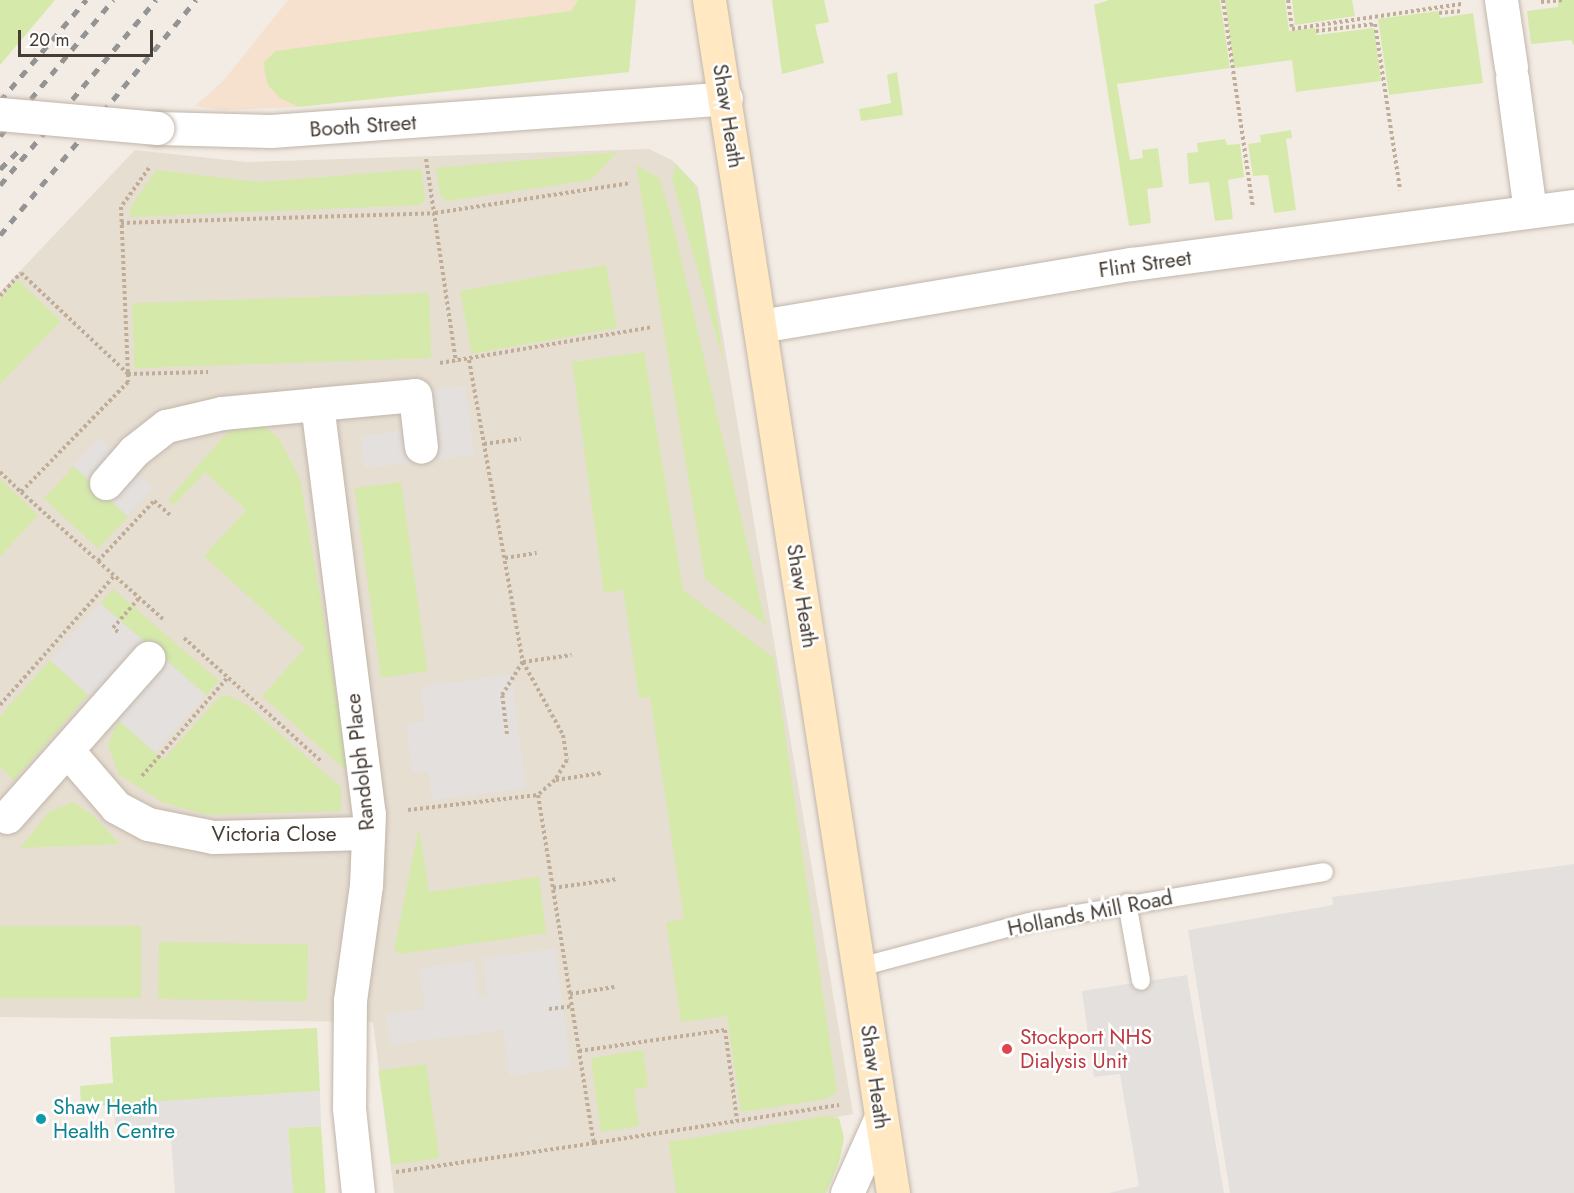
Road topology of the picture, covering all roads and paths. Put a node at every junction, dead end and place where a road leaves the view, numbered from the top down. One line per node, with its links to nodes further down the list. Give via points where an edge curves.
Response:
1 (709, 0): 6 (main road, Shaw Heath)
2 (1222, 0): 16 (path)
3 (1288, 0): 4 (path, via 1292,29)
4 (1488, 1): 12 (street, via 1512,73)
5 (1316, 31): 15 (path, via 1375,24)
6 (726, 98): 8 (street, Booth Street); 18 (main road, Shaw Heath)
7 (0, 114): 9 (street, Booth Street, bridge)
8 (420, 122): 9 (street, Booth Street, via 271,131); 13 (path)
9 (167, 129): 14 (path, via 121,207)
10 (631, 183): 13 (path)
11 (1574, 206): 12 (street, Flint Street)
12 (1530, 211): 15 (street, Flint Street)
13 (435, 213): 14 (path); 21 (path)
14 (121, 223): 24 (path)
15 (1405, 228): 16 (street, Flint Street)
16 (1258, 247): 18 (street, Flint Street)
17 (0, 296): 24 (path, via 21,273)
18 (760, 326): 55 (main road, Shaw Heath)
19 (652, 327): 20 (path)
20 (469, 360): 21 (path); 27 (path)
21 (456, 362): 22 (path)
22 (433, 363)
23 (220, 372): 24 (path)
24 (128, 374)
25 (317, 404): 28 (street, via 415,395); 30 (street, via 222,413 166,426 134,451); 50 (street, Randolph Place)
26 (521, 439): 27 (path)
27 (484, 444): 34 (path)
28 (421, 447)
29 (0, 472): 31 (path)
30 (106, 483)
31 (21, 492)
32 (171, 516): 35 (path, via 154,501 98,561)
33 (537, 553): 34 (path)
34 (505, 558): 40 (path)
35 (114, 576): 36 (path); 42 (path)
36 (166, 621)
37 (175, 629): 41 (path)
38 (571, 655): 40 (path)
39 (148, 658): 44 (street)
40 (523, 662): 43 (path, via 502,695); 46 (path, via 563,735 567,760)
41 (228, 677): 48 (path); 50 (path)
42 (0, 705)
43 (507, 734)
44 (67, 750): 48 (street, Victoria Close); 49 (street)
45 (601, 773): 46 (path)
46 (555, 780): 47 (path)
47 (538, 795): 50 (path); 53 (path)
48 (116, 807): 50 (street, Victoria Close, via 148,824 213,837)
49 (7, 817)
50 (368, 817): 65 (street, Randolph Place, via 366,885 350,1000 350,1108)
51 (1324, 872): 54 (lane, Hollands Mill Road)
52 (617, 879): 53 (path)
53 (553, 888): 58 (path)
54 (1127, 903): 55 (lane, Hollands Mill Road, via 1029,922); 56 (lane)
55 (860, 968): 62 (main road, Shaw Heath)
56 (1141, 981)
57 (614, 987): 58 (path)
58 (570, 993): 59 (path)
59 (573, 1006): 60 (path); 61 (path)
60 (549, 1009)
61 (579, 1051): 63 (path, via 725,1030); 64 (path)
62 (880, 1108): 63 (path); 66 (street); 67 (main road, Shaw Heath)
63 (737, 1120): 64 (path)
64 (594, 1143): 65 (path)
65 (357, 1185)
66 (847, 1193)
67 (893, 1193)

